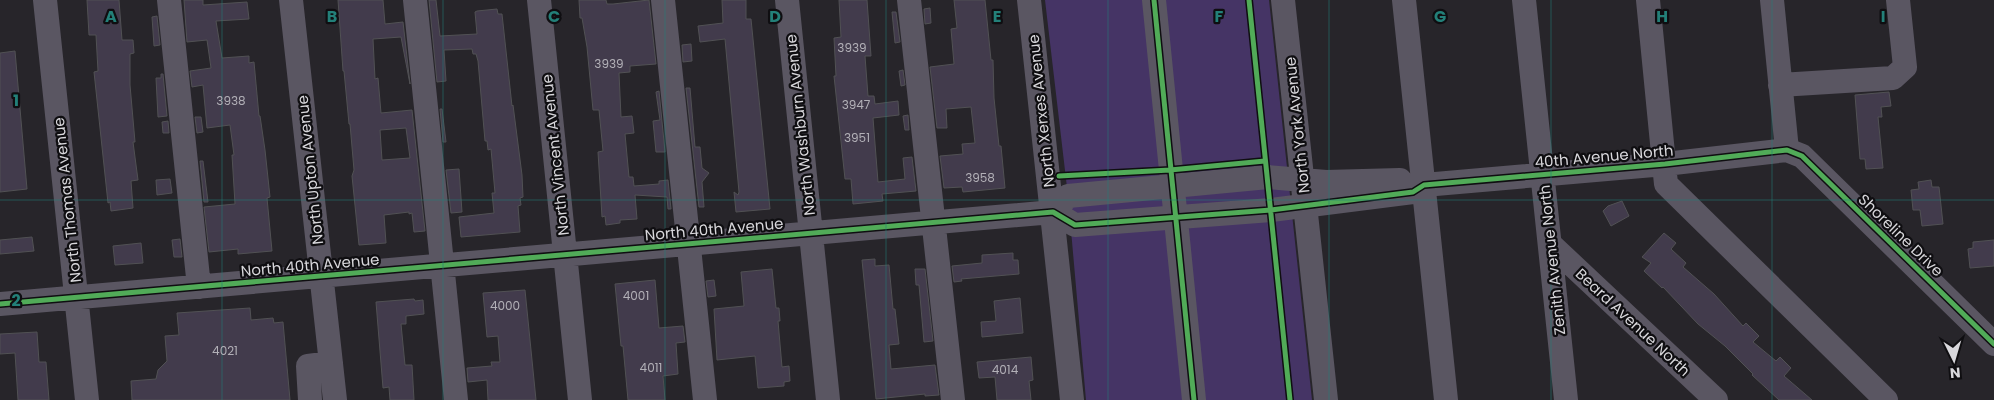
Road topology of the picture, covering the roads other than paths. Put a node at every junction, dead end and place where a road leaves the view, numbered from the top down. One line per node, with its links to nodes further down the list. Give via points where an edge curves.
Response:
1 (45, 0): 35 (street, North Thomas Avenue)
2 (169, 0): 34 (street)
3 (291, 0): 33 (street, North Upton Avenue)
4 (415, 0): 32 (street)
5 (540, 0): 31 (street, North Vincent Avenue)
6 (663, 0): 29 (street)
7 (787, 0): 28 (street, North Washburn Avenue)
8 (909, 0): 27 (street)
9 (1029, 0): 25 (street, North Xerxes Avenue)
10 (1154, 0): 23 (street)
11 (1284, 0): 21 (street, North York Avenue)
12 (1404, 0): 22 (street)
13 (1524, 0): 20 (street, Zenith Avenue North)
14 (1648, 0): 19 (street)
15 (1772, 0): 17 (street)
16 (1898, 0): 17 (street, via 1905,67 1893,78)
17 (1780, 85): 18 (street)
18 (1787, 150): 19 (street, 40th Avenue North); 37 (street, Shoreline Drive, via 1802,156)
19 (1665, 164): 20 (street, 40th Avenue North); 53 (street, via 1666,184)
20 (1543, 174): 22 (street, 40th Avenue North); 30 (street, Zenith Avenue North)
21 (1303, 179): 22 (street, via 1326,182 1412,179); 23 (street, via 1268,177); 24 (street, North York Avenue)
22 (1424, 185): 24 (street, via 1413,192); 51 (street)
23 (1171, 186): 25 (street, via 1068,196); 26 (street)
24 (1305, 206): 26 (street); 50 (street, North York Avenue)
25 (1052, 212): 26 (street, via 1075,225); 27 (street, North 40th Avenue); 48 (street, North Xerxes Avenue)
26 (1175, 218): 49 (street)
27 (934, 223): 28 (street, North 40th Avenue); 47 (street)
28 (811, 234): 29 (street, North 40th Avenue); 46 (street, North Washburn Avenue)
29 (689, 244): 31 (street, North 40th Avenue); 45 (street)
30 (1551, 245): 39 (street, Beard Avenue North); 52 (street, Zenith Avenue North)
31 (566, 255): 32 (street, North 40th Avenue); 44 (street, North Vincent Avenue)
32 (442, 266): 33 (street, North 40th Avenue); 43 (street)
33 (321, 276): 34 (street, North 40th Avenue); 38 (street, North Upton Avenue)
34 (199, 287): 35 (street, North 40th Avenue)
35 (77, 298): 36 (street, North 40th Avenue); 40 (street, North Thomas Avenue)
36 (0, 304)
37 (1994, 344)
38 (331, 363): 41 (street, via 308,366); 42 (street, North Upton Avenue)
39 (1705, 396)
40 (87, 400)
41 (310, 400)
42 (335, 400)
43 (456, 400)
44 (580, 400)
45 (705, 400)
46 (828, 400)
47 (953, 400)
48 (1072, 400)
49 (1194, 400)
50 (1326, 400)
51 (1446, 400)
52 (1566, 400)
53 (1886, 400)

